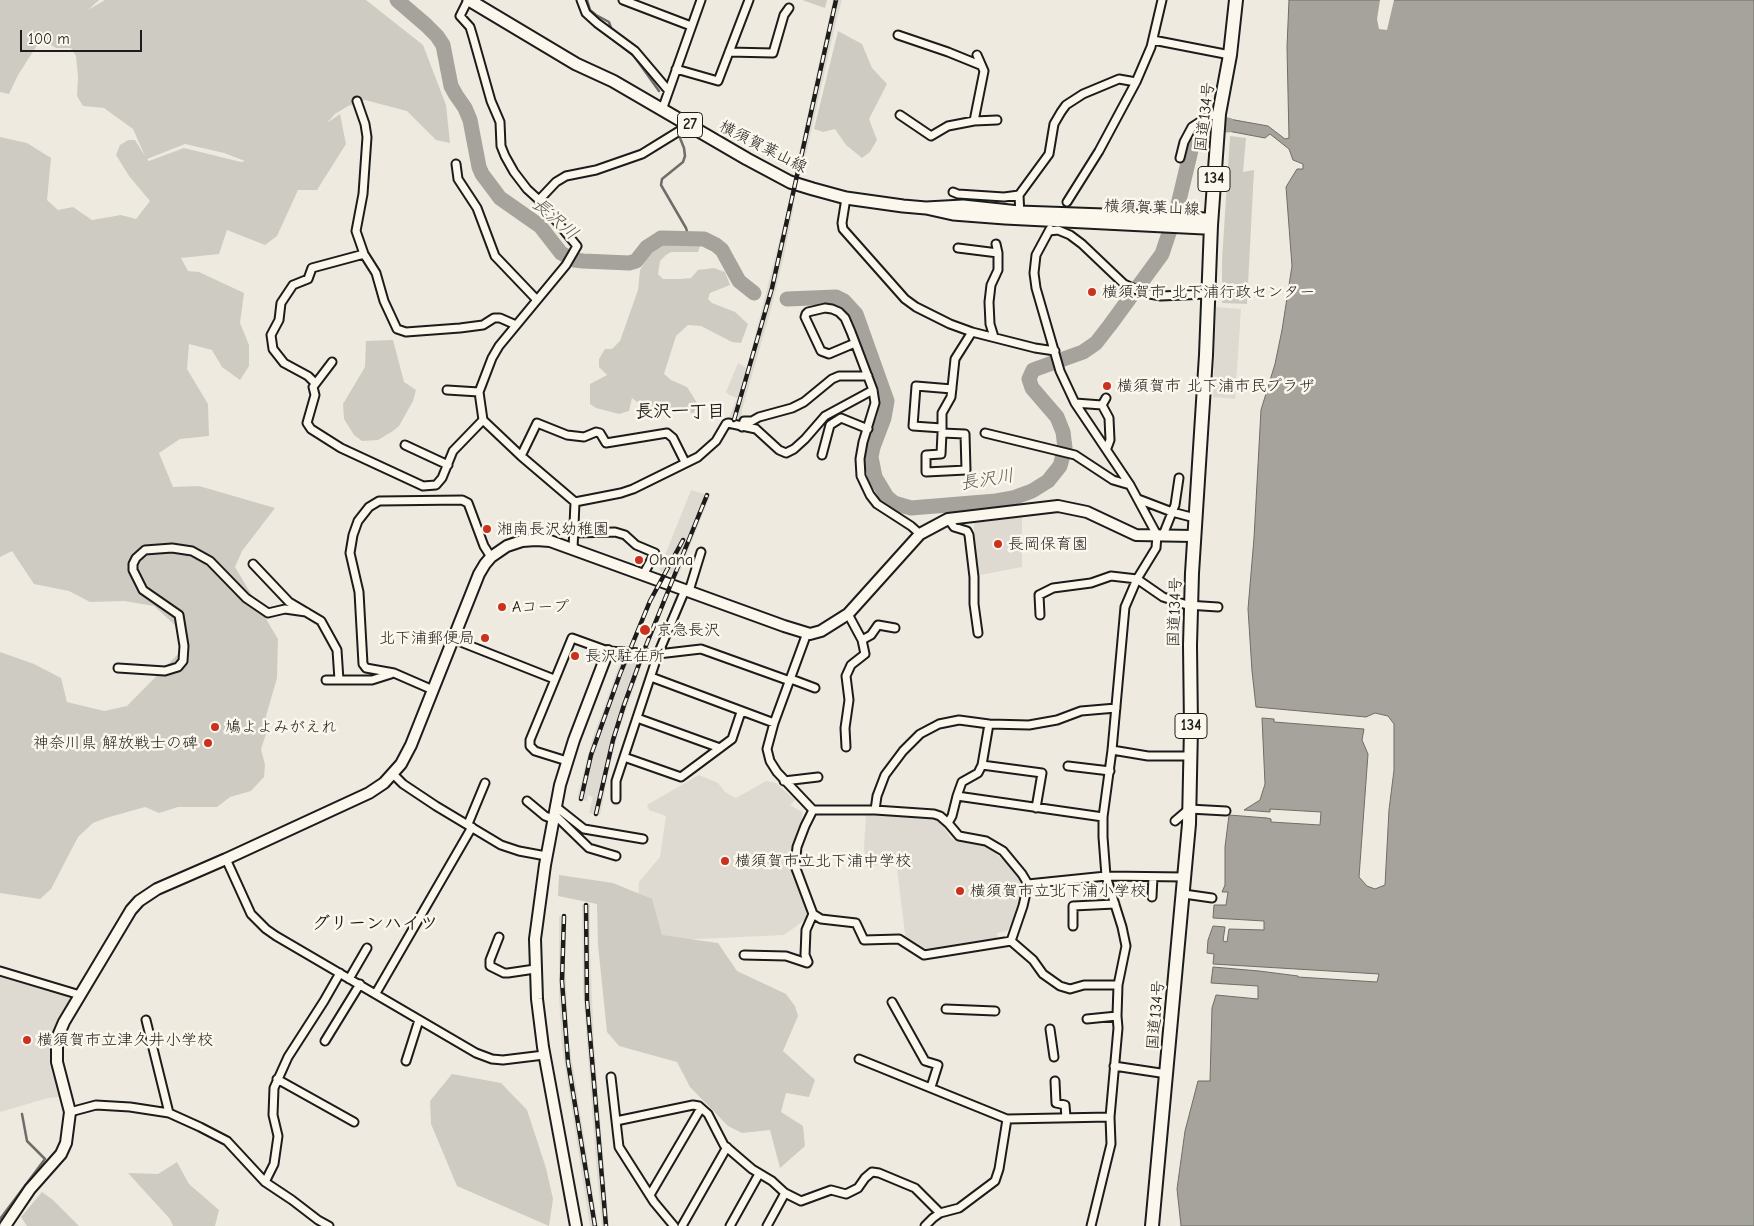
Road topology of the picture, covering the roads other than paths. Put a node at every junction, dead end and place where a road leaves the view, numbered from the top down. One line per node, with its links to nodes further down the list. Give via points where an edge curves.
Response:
1 (468, 0): 20 (main road, 横須賀葉山線 / 27); 31 (street, via 460,16 470,27 500,122 501,146 514,172)
2 (581, 0): 18 (street, via 586,13 635,51)
3 (623, 0): 9 (street)
4 (701, 0): 9 (street)
5 (749, 0): 12 (street)
6 (1162, 0): 11 (street)
7 (1236, 0): 14 (highway, 国道134号 / 134)
8 (790, 8): 12 (street, via 784,15 773,53)
9 (691, 26): 16 (street)
10 (898, 35): 15 (street)
11 (1153, 40): 14 (street); 17 (street)
12 (729, 52): 16 (street, via 718,81)
13 (977, 55): 15 (street)
14 (1230, 56): 21 (highway, 国道134号 / 134)
15 (980, 65): 24 (street, via 984,71)
16 (676, 69): 18 (street)
17 (1136, 82): 29 (street, via 1119,79 1066,105 1057,116 1049,154); 32 (street)
18 (668, 90): 20 (street)
19 (357, 101): 38 (street, via 367,137 363,194 356,232)
20 (662, 110): 25 (main road, 横須賀葉山線 / 27)
21 (1219, 114): 26 (street, via 1209,116 1192,128); 34 (highway, 国道134号 / 134)
22 (900, 115): 24 (street, via 930,136 948,126)
23 (997, 120): 24 (street)
24 (974, 122)
25 (689, 125): 30 (main road, 横須賀葉山線 / 27, via 790,182); 31 (street, via 642,154 596,170 566,176)
26 (1180, 158)
27 (456, 164): 40 (street, via 458,179 477,208 495,256)
28 (953, 192): 29 (street)
29 (1019, 196): 33 (street)
30 (846, 198): 33 (main road, 横須賀葉山線 / 27, via 926,208 963,206); 42 (street, via 844,229 898,292 916,306)
31 (539, 200): 40 (street, via 577,246)
32 (1067, 202)
33 (1020, 215): 34 (main road, 横須賀葉山線 / 27, via 1148,221 1205,220)
34 (1210, 225): 39 (highway, 国道134号 / 134)
35 (996, 244): 37 (street)
36 (958, 248): 37 (street)
37 (998, 253): 43 (street, via 998,270 991,285 989,302)
38 (364, 254): 41 (street, via 376,273 396,329 406,332 460,328 483,325 494,318); 48 (street, via 312,268 308,279 293,285 281,303 279,320 271,335 273,349 284,362)
39 (1207, 294): 45 (street, via 1144,294 1124,284 1070,235 1049,230 1036,255 1034,273); 72 (highway, 国道134号 / 134)
40 (537, 300): 41 (street)
41 (516, 325): 52 (street, via 492,358)
42 (972, 332): 43 (street); 49 (street, via 955,359)
43 (994, 337): 45 (street)
44 (855, 343): 44 (street, via 845,318 839,312 825,308 806,314 818,348 824,353); 47 (street)
45 (1056, 355): 54 (street)
46 (332, 362): 48 (street)
47 (868, 376): 51 (street); 57 (street, via 839,376 804,402 744,421)
48 (315, 383): 66 (street, via 315,396 307,423 341,448 423,486 436,485)
49 (952, 389): 59 (street, via 942,413); 59 (street, via 916,386 913,426)
50 (447, 390): 52 (street)
51 (873, 390): 57 (street, via 825,416 794,450 786,453 756,429); 58 (street, via 875,402)
52 (479, 392): 56 (street)
53 (1106, 398): 55 (street)
54 (1075, 402): 55 (street); 62 (street)
55 (1102, 405): 62 (street, via 1109,418)
56 (483, 420): 64 (street); 66 (street, via 453,451)
57 (742, 427): 65 (street, via 726,424 709,449)
58 (868, 429): 63 (street, via 841,418 830,425); 75 (street, via 860,459 861,476 870,495 886,511)
59 (942, 431): 59 (street, via 942,454 926,455 926,472 966,470 965,434)
60 (985, 433): 68 (street, via 1075,455 1113,480)
61 (405, 445): 66 (street)
62 (1107, 448): 68 (street)
63 (822, 455)
64 (521, 456): 65 (street, via 538,423 567,435 584,437 600,433 606,443 666,433 673,438); 70 (street)
65 (684, 462): 70 (street, via 633,489)
66 (448, 465)
67 (1179, 478): 71 (street)
68 (1130, 485): 69 (street)
69 (1137, 499): 71 (street); 76 (street)
70 (574, 502): 74 (street)
71 (1172, 512): 72 (street); 76 (street)
72 (1195, 518): 77 (highway, 国道134号 / 134)
73 (948, 519): 75 (street); 76 (street, via 1058,506 1087,512 1136,535); 92 (street, via 954,527 970,535)
74 (575, 532): 78 (street); 82 (street, via 615,532 655,553)
75 (920, 534): 88 (street)
76 (1160, 535): 77 (street); 83 (street)
77 (1194, 536): 85 (highway, 国道134号 / 134)
78 (573, 548): 80 (street, via 550,541 522,541); 82 (street)
79 (701, 552): 84 (street)
80 (491, 557): 93 (street, via 479,574); 98 (street, via 468,503 462,500 379,501 369,507 358,521 350,553 359,592 362,664 366,668)
81 (253, 564): 87 (street, via 288,602)
82 (643, 575): 84 (street)
83 (1137, 579): 85 (street, via 1163,597); 89 (street, via 1111,576 1091,584 1053,588 1039,594); 106 (street, via 1125,607)
84 (687, 590): 91 (street); 96 (street)
85 (1191, 606): 86 (street); 114 (highway, 国道134号 / 134)
86 (1218, 607)
87 (306, 612): 97 (street, via 285,609 268,613 246,598 210,561 192,551 172,548 145,550 136,558 133,570 143,590 179,615 183,661 178,667 164,672); 102 (street, via 321,621 336,645)
88 (848, 614): 91 (street, via 820,631); 94 (street)
89 (1040, 615)
90 (895, 628): 94 (street, via 878,625 871,635)
91 (807, 633): 103 (street)
92 (978, 633)
93 (453, 639): 100 (street); 105 (street)
94 (862, 640): 111 (street, via 864,654 851,665 846,676 849,700)
95 (608, 651): 96 (street); 100 (street, via 572,638); 116 (street)
96 (658, 654): 99 (street); 103 (street, via 701,649)
97 (118, 668)
98 (394, 673): 102 (street, via 372,680); 105 (street)
99 (651, 678): 107 (street); 108 (street)
100 (554, 679): 116 (street, via 530,746 535,751)
101 (326, 680): 102 (street)
102 (339, 680)
103 (790, 680): 104 (street); 109 (street)
104 (815, 688)
105 (433, 690): 120 (street, via 411,745)
106 (1116, 708): 110 (street, via 1081,711 1058,720 1029,725); 113 (street)
107 (741, 712): 109 (street); 112 (street, via 732,739)
108 (637, 718): 112 (street); 115 (street)
109 (774, 723): 122 (street, via 767,749 770,761)
110 (990, 724): 117 (street); 130 (street, via 959,720 938,724 920,734 885,775)
111 (846, 747)
112 (720, 748): 115 (street, via 681,777)
113 (1112, 750): 114 (street, via 1148,756); 119 (street)
114 (1191, 756): 128 (highway, 国道134号 / 134)
115 (624, 757): 125 (street, via 616,781)
116 (567, 760): 132 (street)
117 (982, 764): 124 (street, via 978,773 962,782); 127 (street, via 1042,773)
118 (1068, 766): 119 (street)
119 (1110, 771): 133 (street)
120 (393, 774): 136 (street, via 436,806); 140 (street, via 369,793)
121 (818, 777): 122 (street)
122 (784, 781): 129 (street)
123 (485, 783): 136 (street)
124 (957, 796): 127 (street); 135 (street)
125 (616, 799)
126 (527, 801): 132 (street, via 545,816)
127 (1036, 808): 133 (street)
128 (1189, 809): 131 (street); 134 (street); 143 (highway, 国道134号 / 134)
129 (813, 810): 130 (street); 149 (street, via 797,847 795,866)
130 (875, 810): 135 (street, via 934,814)
131 (1226, 811)
132 (554, 813): 137 (street, via 584,829); 138 (street); 139 (street, via 589,848)
133 (1104, 817): 141 (street)
134 (1175, 821)
135 (948, 823): 144 (street, via 959,836 986,841 1003,851)
136 (470, 825): 138 (street, via 510,849); 161 (street)
137 (643, 840)
138 (546, 856): 155 (street, via 536,920)
139 (616, 856)
140 (226, 859): 157 (street, via 257,921 276,936); 162 (street, via 157,889 139,901 124,919)
141 (1106, 876): 142 (street); 144 (street); 148 (street)
142 (1153, 877): 143 (street); 146 (street)
143 (1185, 878): 145 (highway, 国道134号 / 134)
144 (1028, 884): 152 (street)
145 (1184, 894): 147 (street); 177 (highway, 国道134号 / 134)
146 (1152, 897)
147 (1212, 898)
148 (1115, 904): 150 (street, via 1073,906); 160 (street, via 1126,946)
149 (813, 914): 152 (street, via 821,919 856,923 864,940 899,939 924,955); 154 (street, via 806,930 807,963 786,956)
150 (1073, 926)
151 (499, 937): 155 (street, via 490,966 504,973)
152 (1011, 941): 160 (street, via 1033,960 1043,974 1060,986)
153 (367, 948): 158 (street)
154 (744, 955)
155 (535, 970): 172 (street)
156 (0, 971): 162 (street)
157 (340, 973): 158 (street); 179 (street)
158 (349, 979): 159 (street)
159 (360, 984): 161 (street); 171 (street)
160 (1118, 985): 166 (street)
161 (376, 993): 168 (street)
162 (80, 995): 183 (street, via 64,1022 56,1048)
163 (892, 1002): 181 (street, via 925,1061 938,1065)
164 (946, 1009): 165 (street)
165 (995, 1011)
166 (1117, 1016): 169 (street); 176 (street)
167 (146, 1020): 184 (street)
168 (419, 1020): 172 (street, via 486,1057 503,1060); 175 (street)
169 (1087, 1020)
170 (1050, 1029): 173 (street)
171 (325, 1041)
172 (544, 1055): 198 (street)
173 (1054, 1057)
174 (859, 1059): 181 (street)
175 (406, 1061)
176 (1114, 1066): 177 (street); 186 (street)
177 (1167, 1074): 205 (highway, 国道134号 / 134)
178 (611, 1077): 188 (street)
179 (277, 1079): 189 (street); 192 (street, via 272,1098 278,1136 274,1164)
180 (1055, 1081): 185 (street, via 1056,1104 1065,1106)
181 (931, 1087): 187 (street)
182 (701, 1108): 188 (street, via 693,1105); 190 (street, via 708,1114); 194 (street)
183 (70, 1112): 184 (street, via 96,1105); 196 (street, via 68,1134 61,1154 30,1189)
184 (169, 1113): 192 (street, via 227,1141)
185 (1066, 1117): 186 (street); 187 (street)
186 (1110, 1117): 204 (street, via 1111,1144)
187 (1007, 1119): 195 (street, via 995,1181 959,1208)
188 (616, 1121): 194 (street, via 619,1146)
189 (354, 1122)
190 (726, 1147): 191 (street); 200 (street)
191 (759, 1174): 193 (street); 201 (street)
192 (265, 1182): 197 (street)
193 (786, 1193): 195 (street, via 801,1201 831,1190 846,1194 858,1188 872,1172 879,1172 915,1188); 202 (street)
194 (650, 1195): 199 (street)
195 (940, 1214): 203 (street)
196 (5, 1226)
197 (328, 1226)
198 (576, 1226)
199 (674, 1226)
200 (682, 1226)
201 (730, 1226)
202 (767, 1226)
203 (925, 1226)
204 (1092, 1226)
205 (1152, 1226)

